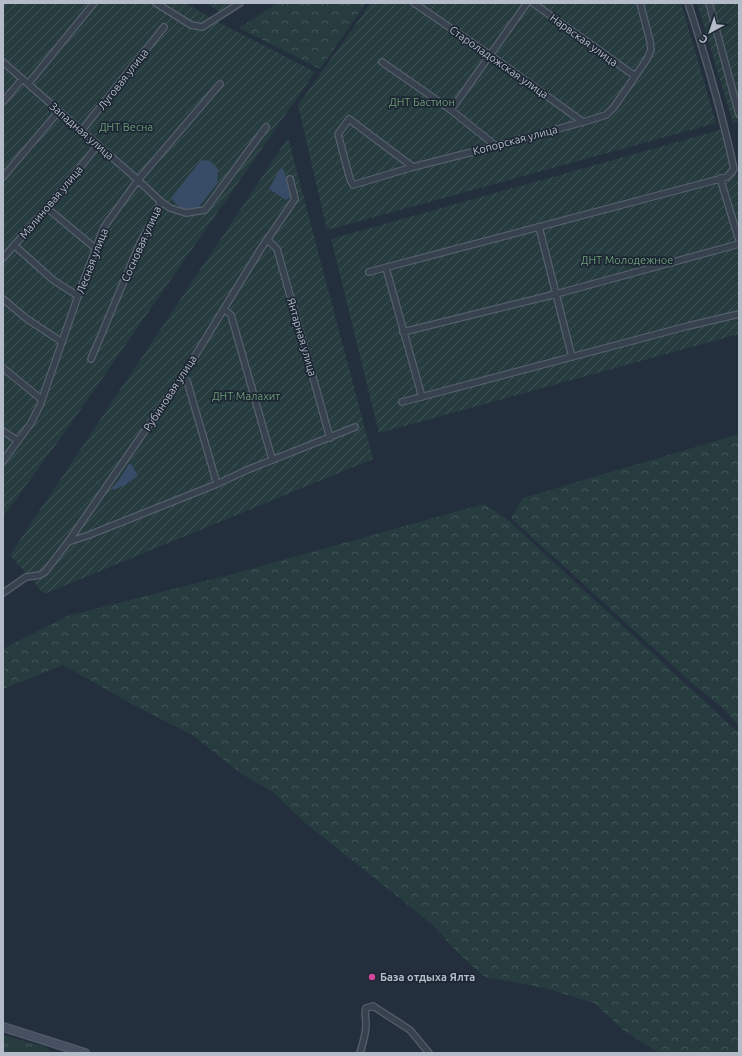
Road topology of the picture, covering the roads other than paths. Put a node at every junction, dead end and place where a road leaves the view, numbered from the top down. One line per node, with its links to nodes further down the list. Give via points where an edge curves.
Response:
1 (94, 3): 16 (street)
2 (156, 3): 3 (street, via 191,25 202,27)
3 (240, 3)
4 (414, 3): 11 (street, Староладожская улица)
5 (528, 3): 11 (street)
6 (533, 3): 14 (street, Нарвская улица)
7 (640, 3): 14 (street, Копорская улица, via 651,50)
8 (688, 3): 29 (street, via 706,55 734,169 727,177)
9 (709, 3): 21 (street)
10 (164, 27): 24 (street, Луговая улица)
11 (490, 56): 19 (street); 22 (street, Староладожская улица)
12 (3, 62): 15 (street, Западная улица)
13 (382, 62): 19 (street)
14 (635, 76): 22 (street, Копорская улица, via 606,115)
15 (22, 79): 16 (street, Западная улица); 18 (street)
16 (28, 84): 20 (street, Западная улица)
17 (220, 84): 31 (street, Лесная улица)
18 (3, 102)
19 (451, 110): 26 (street)
20 (59, 111): 24 (street, Западная улица); 28 (street)
21 (739, 114)
22 (583, 122): 26 (street, Копорская улица)
23 (266, 126): 32 (street, Сосновая улица, via 205,210 186,214)
24 (82, 130): 25 (street, Западная улица)
25 (98, 145): 31 (street, Западная улица); 33 (street, Малиновая улица)
26 (496, 146): 27 (street, Копорская улица)
27 (413, 167): 27 (street, Копорская улица, via 353,185 338,134 348,119)
28 (3, 177)
29 (720, 178): 34 (street); 36 (street)
30 (290, 179): 35 (street, Рубиновая улица, via 295,199)
31 (138, 180): 32 (street, Западная улица); 39 (street, Лесная улица, via 104,227)
32 (160, 201): 51 (street, Сосновая улица, via 158,211 140,243)
33 (47, 208): 38 (street, Малиновая улица); 39 (street)
34 (539, 226): 41 (street); 43 (street)
35 (268, 240): 46 (street, Рубиновая улица); 59 (street, Янтарная улица, via 277,249)
36 (739, 240)
37 (739, 244): 43 (street)
38 (14, 246): 40 (street, Малиновая улица); 44 (street, via 53,280)
39 (95, 248): 44 (street, Лесная улица)
40 (3, 258)
41 (386, 268): 42 (street); 48 (street)
42 (370, 272)
43 (556, 294): 48 (street); 50 (street)
44 (78, 296): 49 (street, Лесная улица)
45 (3, 300): 49 (street)
46 (224, 309): 53 (street, Рубиновая улица); 61 (street, via 231,314)
47 (739, 314): 50 (street)
48 (403, 332): 54 (street)
49 (62, 342): 55 (street, Лесная улица)
50 (572, 357): 54 (street)
51 (91, 359)
52 (3, 368): 55 (street)
53 (182, 377): 63 (street, via 187,381); 64 (street, Рубиновая улица)
54 (422, 397): 56 (street)
55 (41, 399): 60 (street, Лесная улица, via 32,423)
56 (402, 402)
57 (355, 427): 59 (street)
58 (3, 431): 60 (street)
59 (330, 438): 61 (street)
60 (18, 441): 62 (street, Лесная улица)
61 (272, 460): 63 (street)
62 (3, 461)
63 (217, 484): 64 (street)
64 (68, 542): 65 (street, Рубиновая улица, via 40,576 26,577)
65 (3, 593)
66 (3, 1028): 67 (main road)
67 (85, 1053)
68 (360, 1053): 69 (street, via 365,1037 364,1013 366,1008 373,1006 410,1030)
69 (429, 1053)

